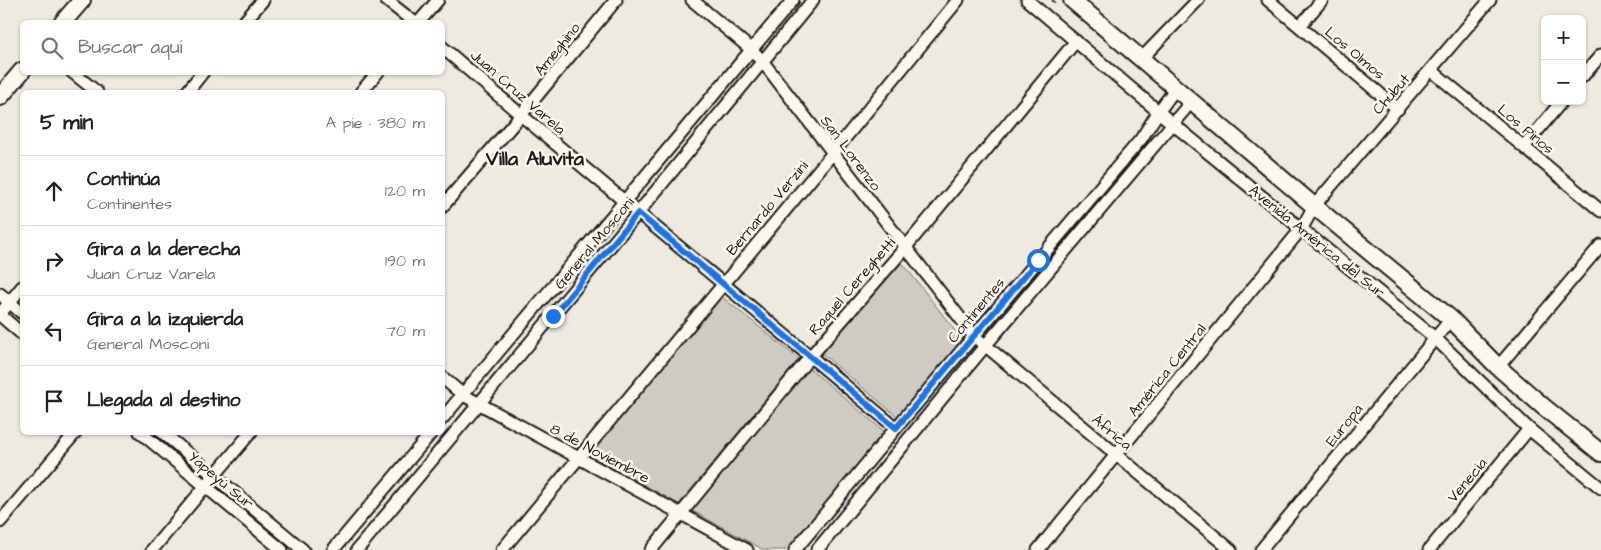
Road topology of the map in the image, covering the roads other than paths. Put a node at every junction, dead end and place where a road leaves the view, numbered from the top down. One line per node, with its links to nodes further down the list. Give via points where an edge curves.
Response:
1 (82, 0): 16 (street)
2 (263, 0): 17 (street)
3 (386, 0): 18 (street)
4 (438, 0): 19 (street)
5 (616, 0): 42 (street, Ameghino)
6 (692, 0): 23 (street, San Lorenzo)
7 (793, 0): 23 (street, General Mosconi)
8 (813, 0): 26 (street, General Mosconi)
9 (958, 0): 45 (street, Bernardo Verzini)
10 (1027, 0): 21 (street, Avenida América del Sur)
11 (1072, 0): 25 (street, Avenida América del Sur)
12 (1198, 0): 25 (street)
13 (1268, 0): 20 (street, Los Olmos)
14 (1322, 0): 20 (street)
15 (1490, 0): 27 (street, Chubut)
16 (65, 20)
17 (246, 20)
18 (411, 20)
19 (422, 20)
20 (1300, 26): 40 (street, Los Olmos)
21 (1076, 41): 41 (street, Avenida América del Sur); 52 (street, Raquel Cereghetti)
22 (445, 50): 42 (street, Juan Cruz Varela)
23 (752, 50): 26 (street, San Lorenzo); 46 (street, General Mosconi)
24 (1601, 55): 29 (street)
25 (1141, 59): 33 (street, Avenida América del Sur)
26 (763, 62): 45 (street, San Lorenzo); 50 (street, General Mosconi)
27 (1431, 70): 40 (street, Chubut); 44 (street, Los Pinos)
28 (20, 72): 37 (street)
29 (1586, 73)
30 (76, 75): 34 (street)
31 (201, 75): 35 (street)
32 (376, 75): 36 (street)
33 (1176, 88): 38 (street, Avenida América del Sur); 41 (street, Continentes)
34 (94, 90)
35 (189, 90)
36 (364, 90)
37 (0, 97)
38 (1191, 102): 43 (street, Continentes); 48 (street, Avenida América del Sur)
39 (1559, 105): 44 (street)
40 (1398, 109): 48 (street, Chubut)
41 (1159, 111): 43 (street, Avenida América del Sur); 62 (street, Continentes, via 1141,139)
42 (521, 115): 46 (street, Juan Cruz Varela); 47 (street, Ameghino)
43 (1173, 124): 51 (street, Avenida América del Sur); 64 (street, Continentes)
44 (1524, 147): 49 (street, Los Pinos)
45 (832, 154): 52 (street, San Lorenzo); 54 (street, Bernardo Verzini)
46 (624, 201): 50 (street, Juan Cruz Varela); 68 (street, General Mosconi)
47 (445, 204)
48 (1314, 206): 51 (street, América Central); 60 (street, Avenida América del Sur)
49 (1601, 211)
50 (638, 213): 54 (street, Juan Cruz Varela); 69 (street, General Mosconi)
51 (1302, 228): 63 (street, Avenida América del Sur); 79 (street, América Central)
52 (904, 248): 62 (street, San Lorenzo); 65 (street, Raquel Cereghetti)
53 (1599, 251): 66 (street)
54 (724, 284): 65 (street, Juan Cruz Varela); 80 (street, Bernardo Verzini)
55 (20, 290): 57 (street)
56 (0, 294): 57 (street)
57 (10, 302): 58 (street); 59 (street)
58 (20, 311)
59 (0, 315): 61 (street)
60 (1451, 319): 63 (street, Europa); 66 (street, Avenida América del Sur)
61 (20, 332)
62 (974, 336): 64 (street, África); 71 (street, Continentes)
63 (1435, 338): 72 (street, Avenida América del Sur); 98 (street, Europa)
64 (985, 346): 79 (street, África); 95 (street, Continentes)
65 (810, 357): 71 (street, Juan Cruz Varela); 84 (street, Raquel Cereghetti)
66 (1498, 367): 78 (street, Avenida América del Sur)
67 (445, 380): 68 (street, 8 de Noviembre)
68 (463, 395): 69 (street, 8 de Noviembre); 70 (street, General Mosconi)
69 (480, 404): 80 (street, 8 de Noviembre); 90 (street, General Mosconi)
70 (445, 416)
71 (896, 428): 94 (street, Continentes)
72 (1529, 429): 83 (street, Avenida América del Sur); 99 (street, Venecia)
73 (73, 435): 85 (street)
74 (144, 435): 82 (street, Yapeyú Sur)
75 (166, 435): 81 (street, Yapeyú Sur)
76 (249, 435): 81 (street)
77 (429, 435): 89 (street)
78 (1601, 453)
79 (1117, 455): 96 (street, América Central); 97 (street, África)
80 (578, 459): 84 (street, 8 de Noviembre); 91 (street, Bernardo Verzini)
81 (214, 476): 82 (street); 88 (street, Yapeyú Sur)
82 (206, 487): 86 (street); 87 (street, Yapeyú Sur)
83 (1601, 488)
84 (681, 514): 92 (street, Raquel Cereghetti); 93 (street, 8 de Noviembre)
85 (0, 522)
86 (152, 550)
87 (282, 550)
88 (303, 550)
89 (333, 550)
90 (357, 550)
91 (502, 550)
92 (651, 550)
93 (747, 550)
94 (796, 550)
95 (817, 550)
96 (1038, 550)
97 (1231, 550)
98 (1261, 550)
99 (1429, 550)

